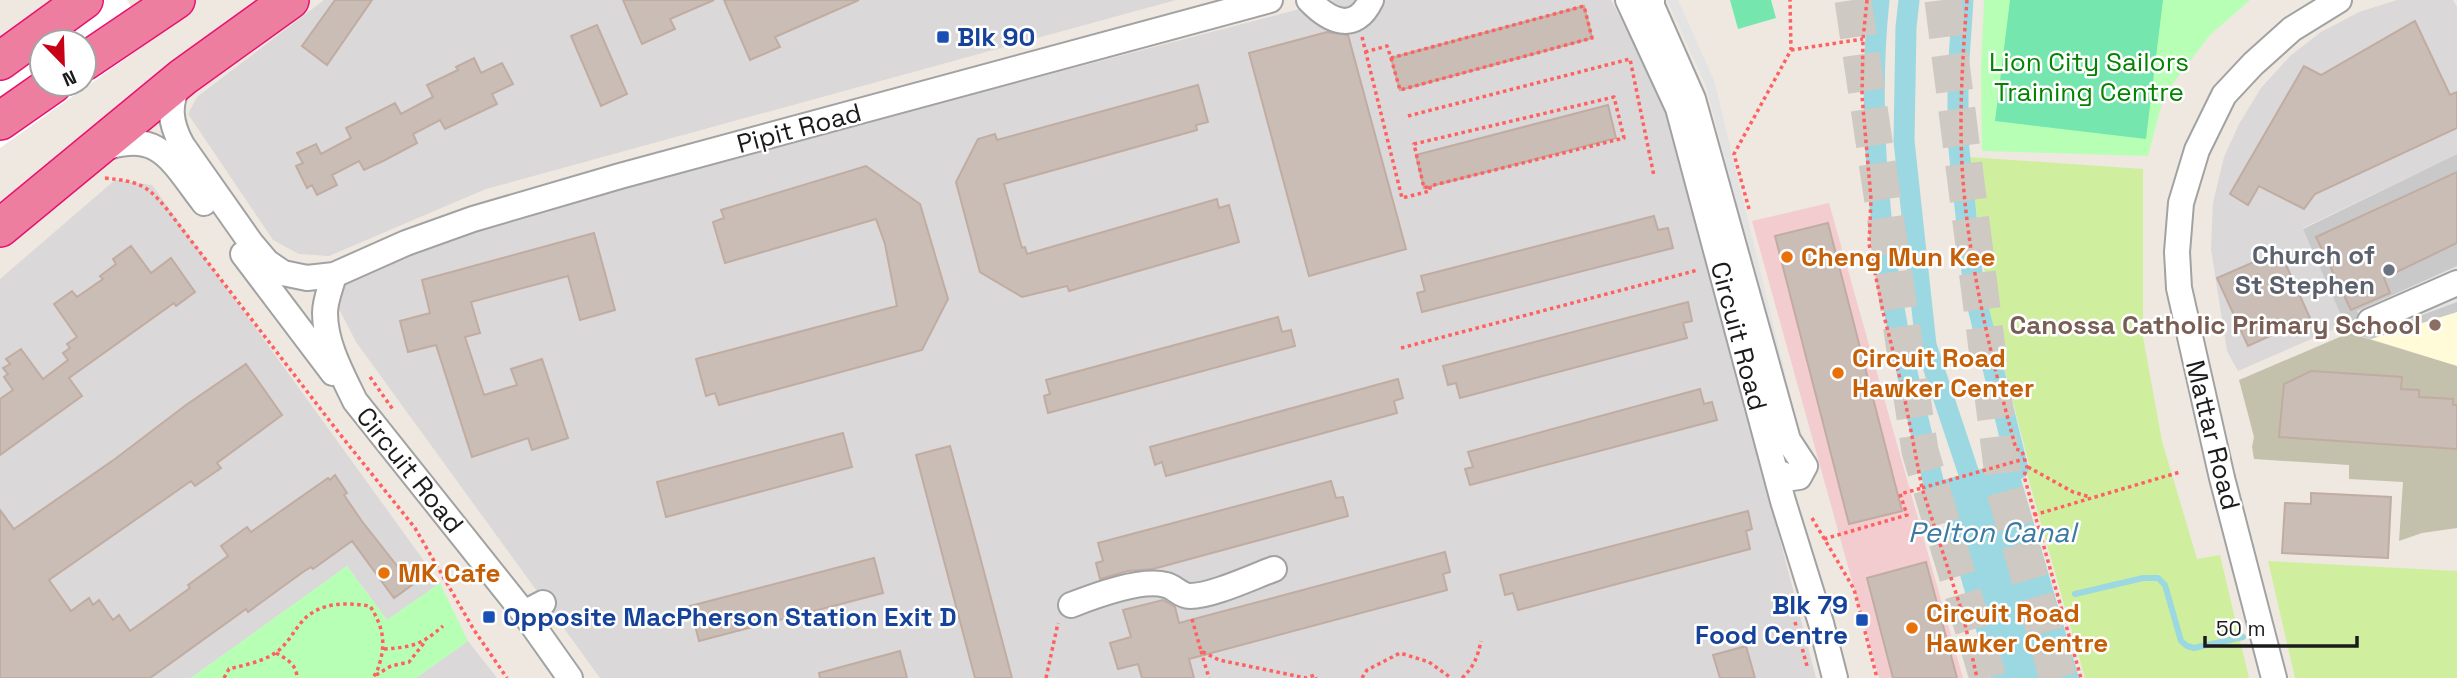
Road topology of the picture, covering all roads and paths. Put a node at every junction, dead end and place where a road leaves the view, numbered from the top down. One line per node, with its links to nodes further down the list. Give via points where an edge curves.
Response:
1 (84, 0): 18 (highway)
2 (176, 0): 15 (highway)
3 (290, 0): 19 (highway)
4 (1270, 0): 29 (street, Pipit Road, via 473,219)
5 (1309, 0): 12 (street, via 1333,20)
6 (1629, 0): 36 (street, Circuit Road, via 1678,108)
7 (1652, 0): 36 (street, via 1693,99 1788,440 1805,466 1799,477)
8 (1790, 0): 14 (path)
9 (1867, 0): 13 (path)
10 (1967, 0): 34 (path, via 1961,69 1963,191 1992,362 2015,449 2022,451)
11 (2339, 0): 65 (street, Mattar Road, via 2292,29 2224,95 2197,150 2181,203 2177,251 2181,299)
12 (1364, 9): 16 (path)
13 (1863, 39): 14 (path); 38 (path, via 1869,244)
14 (1791, 50): 23 (path)
15 (98, 52)
16 (1365, 52): 17 (path, via 1387,46); 26 (path, via 1402,198 1430,191)
17 (1391, 58): 17 (path, via 1584,6 1592,38 1400,90)
18 (0, 61)
19 (183, 77): 24 (highway); 29 (street, via 171,103 173,129 251,243 283,273 307,278)
20 (32, 98): 22 (highway)
21 (1408, 116): 25 (path, via 1630,59)
22 (0, 121)
23 (1734, 154)
24 (95, 166): 27 (highway); 33 (street, via 114,144 144,143 158,148); 54 (path, via 149,188 166,208 415,528)
25 (1654, 176)
26 (1430, 186): 26 (path, via 1624,138 1614,97 1414,144 1424,188)
27 (0, 228)
28 (1707, 268): 32 (path)
29 (334, 275): 33 (street, Circuit Road, via 325,310 326,329)
30 (2457, 283): 31 (street)
31 (2370, 321)
32 (1401, 348)
33 (355, 401): 55 (street, Circuit Road, via 534,608)
34 (2024, 459): 35 (path); 38 (path, bridge)
35 (2027, 467): 39 (path); 40 (path, via 2024,476)
36 (1775, 471): 62 (street, Circuit Road)
37 (2180, 472): 39 (path)
38 (1922, 488): 41 (path, via 1900,494 1907,515); 63 (path, via 1963,615)
39 (2092, 498): 40 (path)
40 (2035, 515): 64 (path)
41 (1824, 539)
42 (1274, 569): 43 (street, via 1216,590)
43 (1185, 595): 44 (street, via 1168,585 1154,584); 49 (path)
44 (1071, 605): 56 (path, via 1060,607)
45 (443, 626): 47 (path)
46 (1481, 641): 61 (path, via 1471,670)
47 (425, 642): 48 (path); 51 (path, via 409,662)
48 (384, 649): 50 (path, via 383,633 370,606 356,604 322,606 300,623); 51 (path)
49 (1201, 651): 57 (path); 58 (path, via 1219,660)
50 (276, 653): 52 (path, via 229,669); 53 (path, via 289,660)
51 (374, 676)
52 (223, 678)
53 (297, 678)
54 (507, 678)
55 (570, 678)
56 (1046, 678)
57 (1209, 678)
58 (1316, 678)
59 (1362, 678): 60 (path, via 1367,670 1400,653 1429,662)
60 (1451, 678)
61 (1462, 678)
62 (1835, 678)
63 (1977, 678)
64 (2081, 678)
65 (2274, 678)

